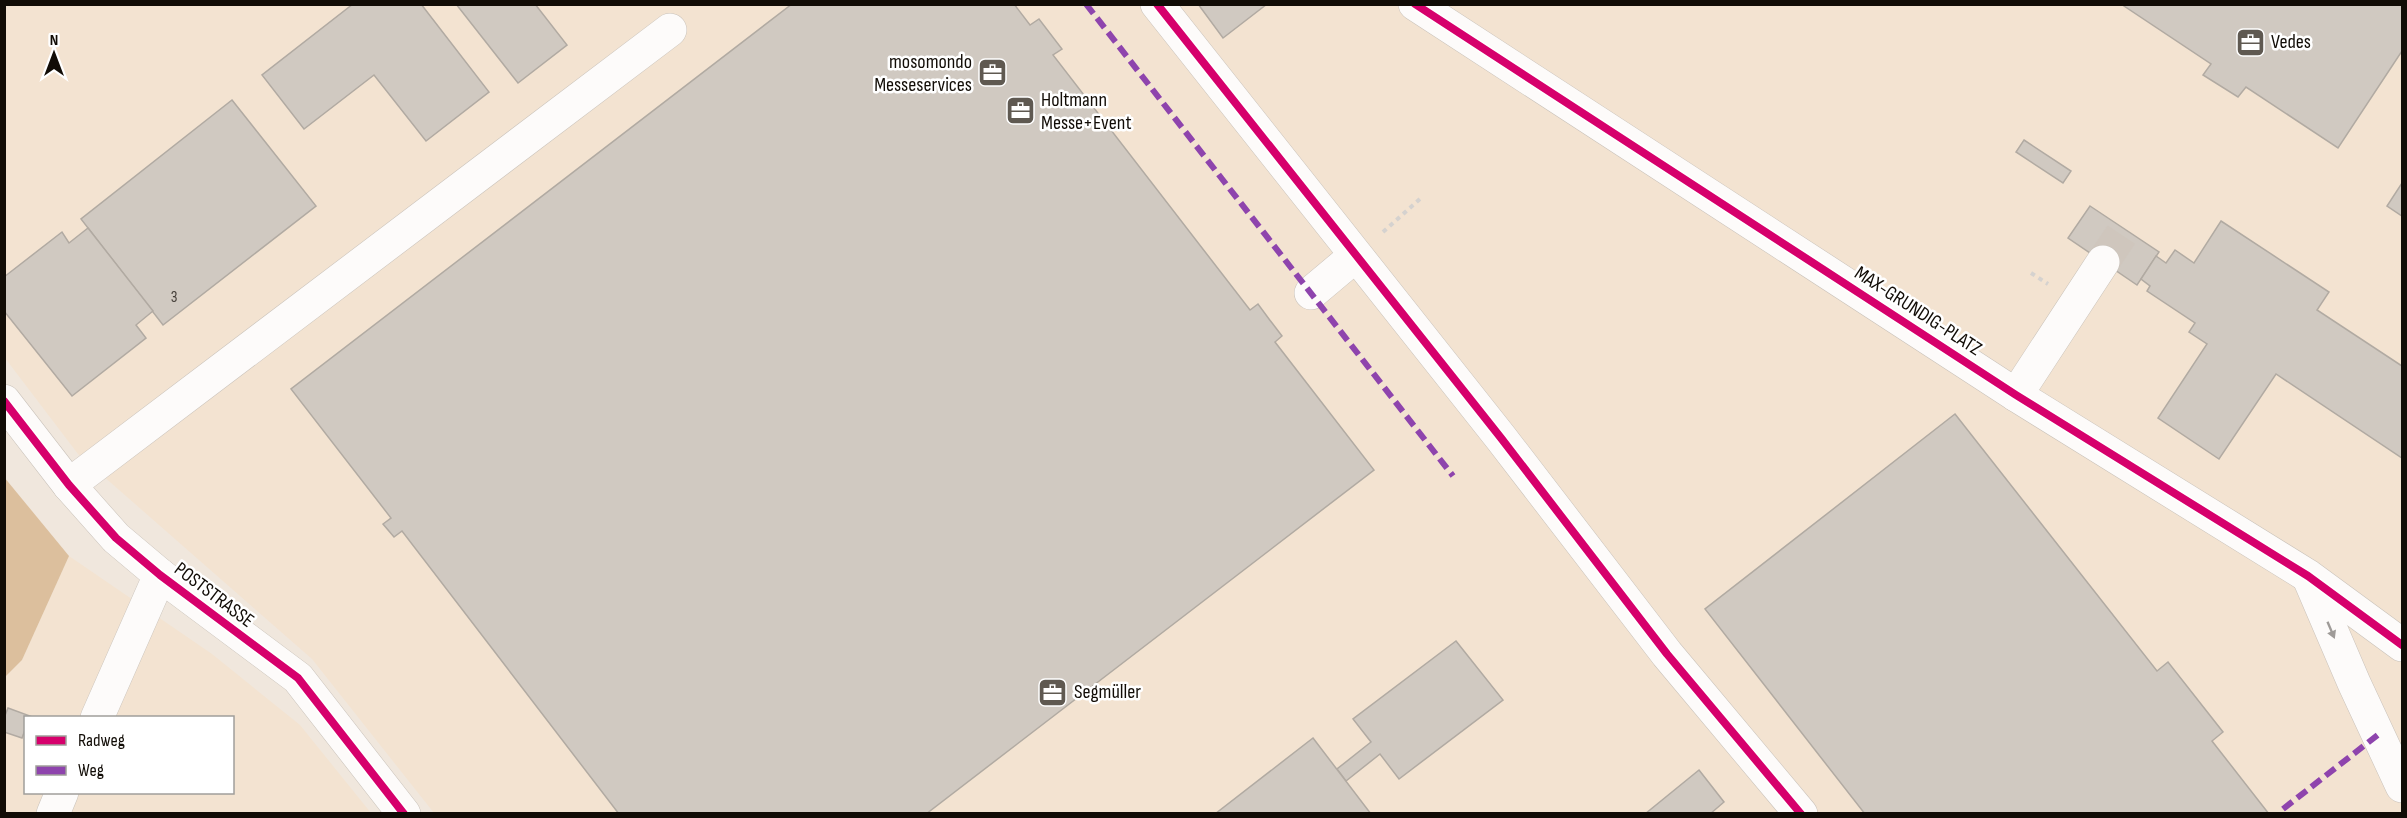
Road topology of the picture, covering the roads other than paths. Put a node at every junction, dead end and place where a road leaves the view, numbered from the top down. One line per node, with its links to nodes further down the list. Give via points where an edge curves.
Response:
1 (1157, 4): 4 (street)
2 (1415, 4): 7 (street, MAX-GRUNDIG-PLATZ)
3 (670, 30): 9 (street)
4 (1355, 256): 6 (street); 18 (street, via 1667,654)
5 (2103, 262): 7 (street)
6 (1311, 293)
7 (2016, 395): 11 (street, MAX-GRUNDIG-PLATZ)
8 (4, 401): 9 (street, POSTSTRASSE)
9 (69, 485): 10 (street, POSTSTRASSE, via 116,538)
10 (160, 575): 13 (street); 17 (street, POSTSTRASSE, via 298,678)
11 (2308, 576): 12 (street, MAX-GRUNDIG-PLATZ); 14 (street, one-way to 14)
12 (2403, 645)
13 (97, 716)
14 (2403, 786)
15 (61, 794): 16 (street)
16 (53, 813)
17 (404, 813)
18 (1802, 813)

